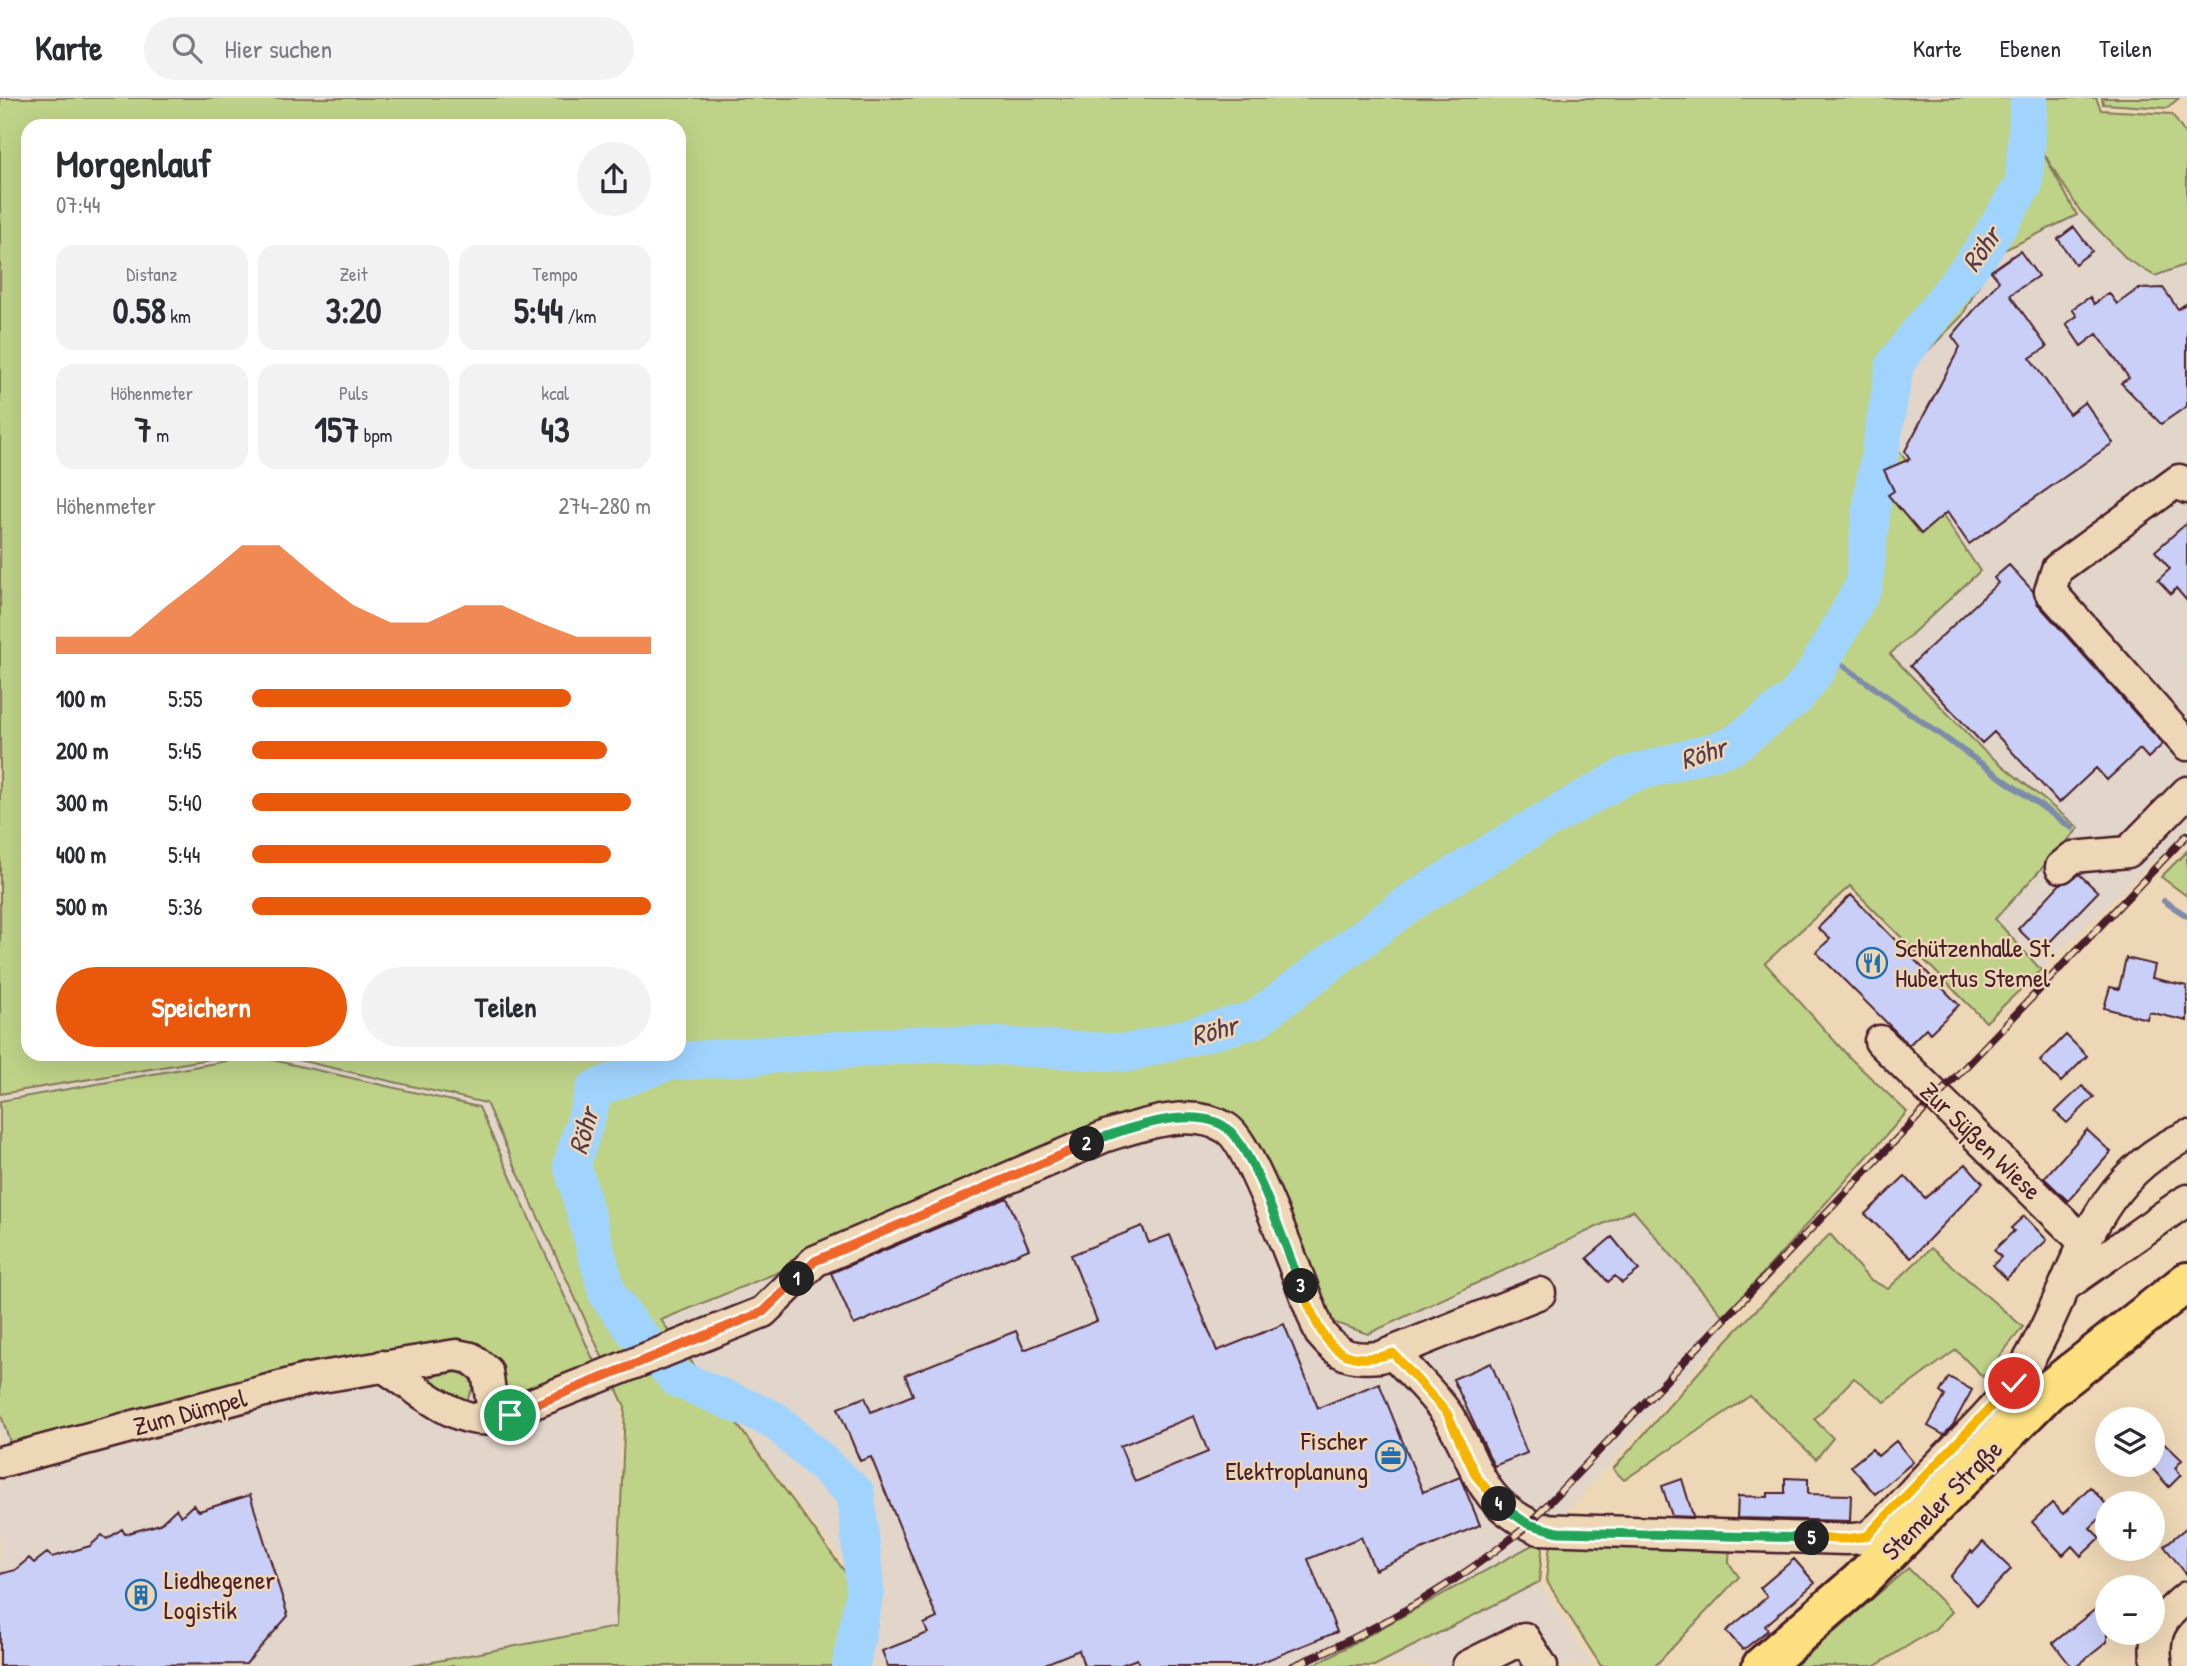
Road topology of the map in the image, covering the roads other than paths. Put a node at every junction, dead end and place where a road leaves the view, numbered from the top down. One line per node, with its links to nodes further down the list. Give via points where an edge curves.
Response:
1 (2187, 488): 2 (street, via 2179,480 2057,569 2050,591)
2 (2187, 746)
3 (2187, 792): 4 (street, via 2128,852 2073,857)
4 (2062, 867)
5 (1880, 1041): 8 (street, Zur Süßen Wiese)
6 (2187, 1136): 8 (street, via 2151,1154 2131,1171)
7 (2187, 1200): 10 (street)
8 (2083, 1241): 10 (street)
9 (2187, 1282): 19 (main road, Stemeler Straße, via 2047,1392 1859,1582)
10 (2065, 1286): 12 (street, via 2014,1383 1867,1536 1845,1539 1539,1529 1488,1494 1447,1413)
11 (1540, 1293): 12 (street)
12 (1393, 1353): 14 (street, via 1357,1359 1334,1349 1320,1333 1240,1143 1229,1129 1208,1120 1183,1119 1144,1124 1106,1136 815,1261 763,1312)
13 (382, 1366): 14 (street, via 456,1415); 14 (street, Zum Dümpel, via 471,1357 487,1371); 15 (street, Zum Dümpel, via 309,1379)
14 (494, 1419)
15 (0, 1462)
16 (2187, 1597): 20 (street, via 2158,1623)
17 (1468, 1666): 18 (street, via 1524,1639)
18 (1542, 1666)
19 (1762, 1666)
20 (2157, 1666)

